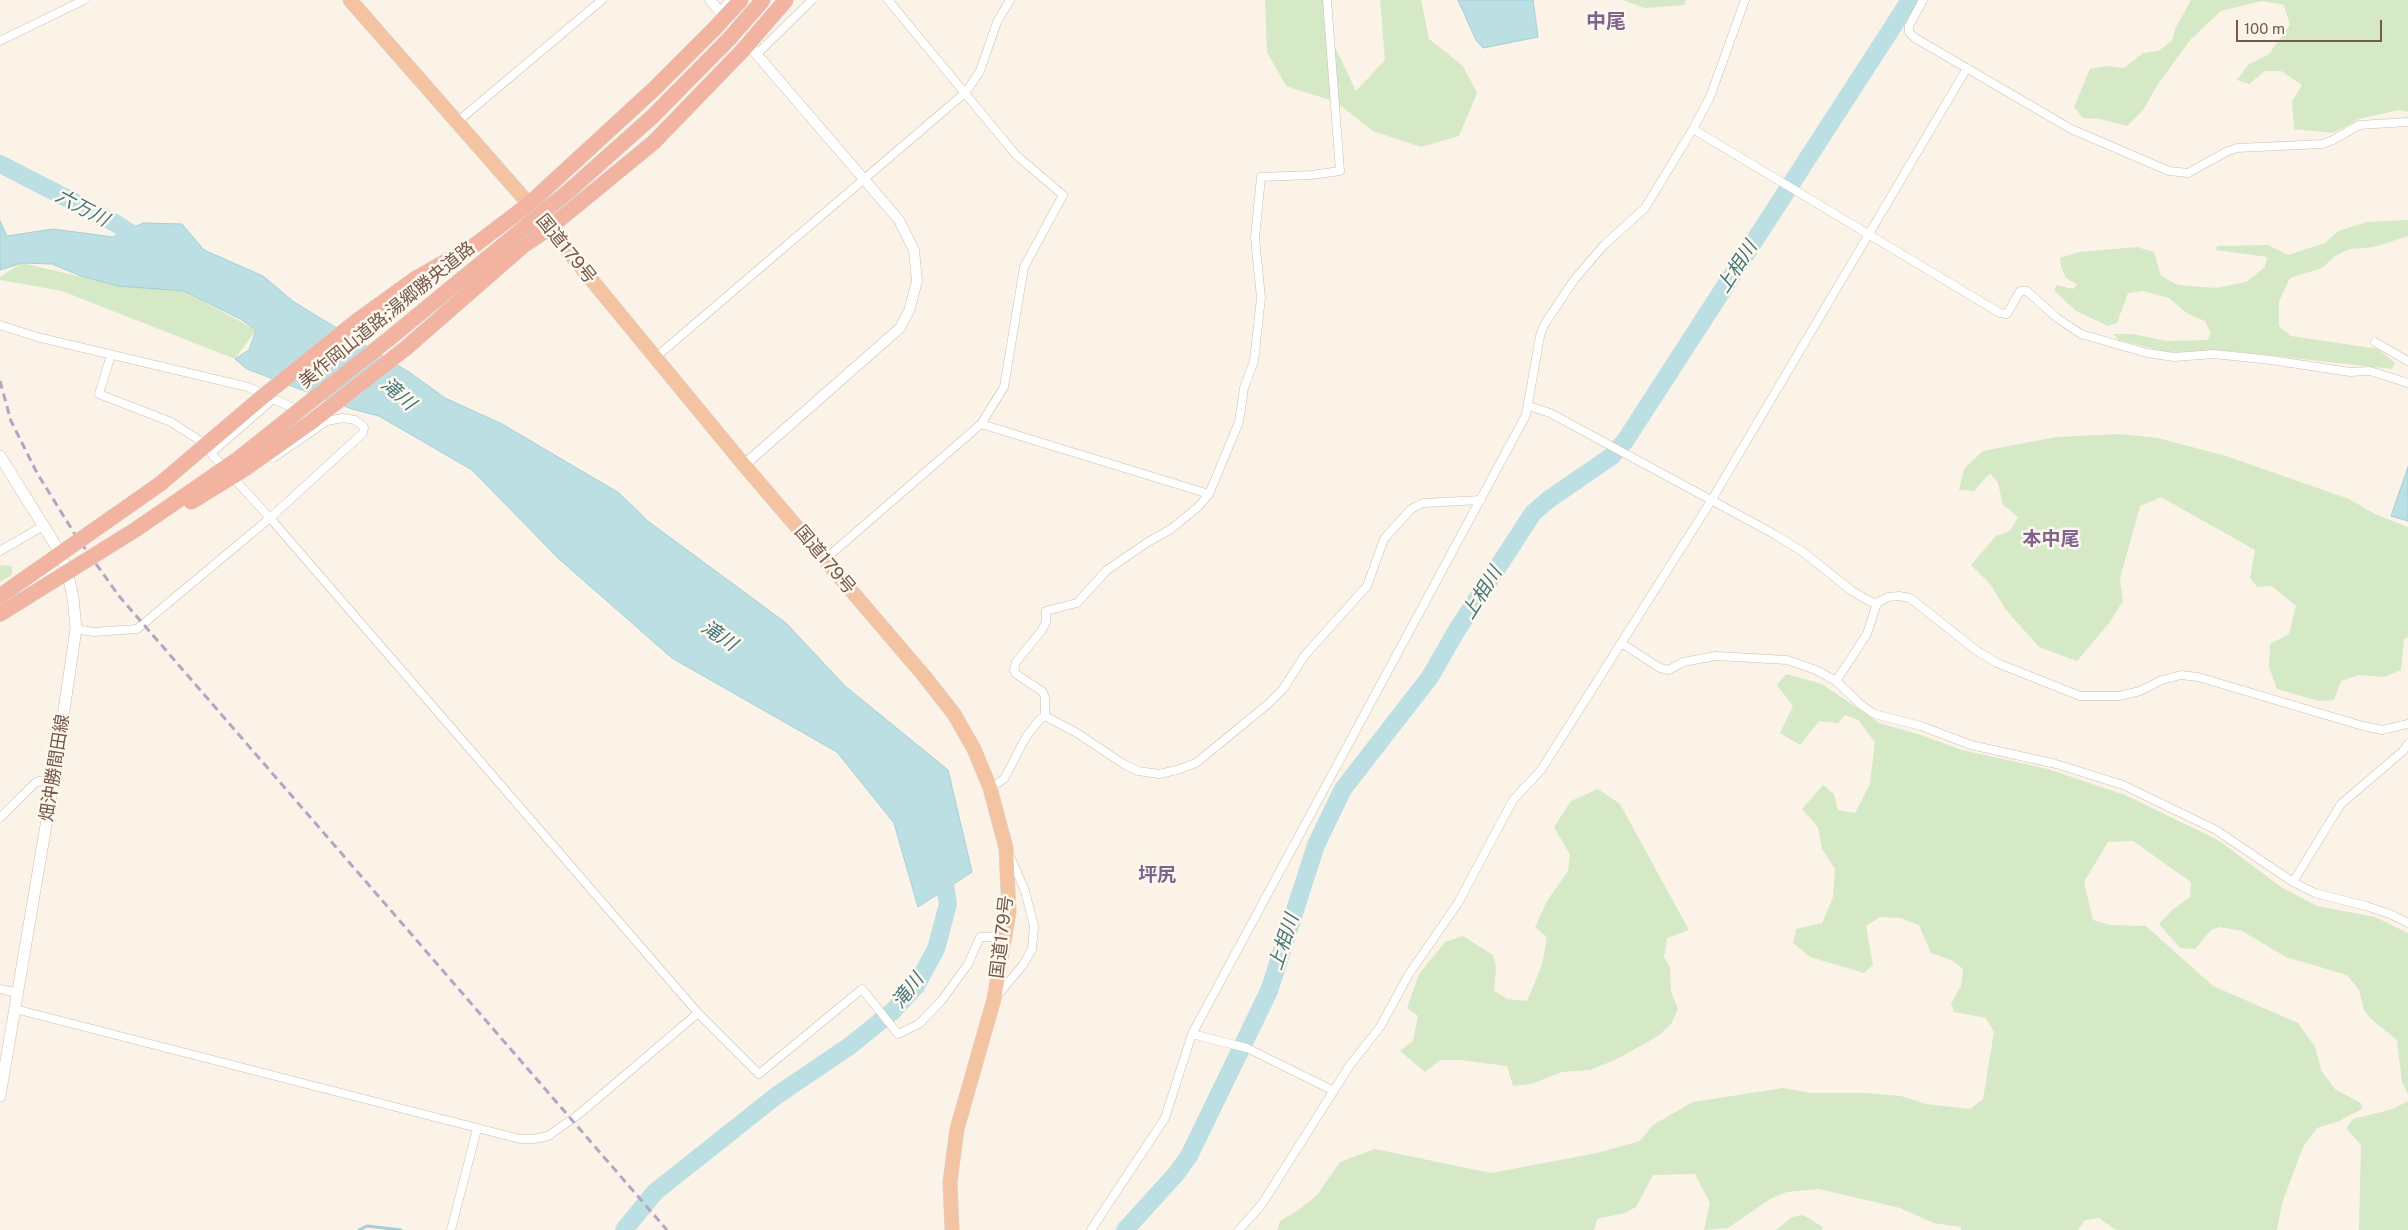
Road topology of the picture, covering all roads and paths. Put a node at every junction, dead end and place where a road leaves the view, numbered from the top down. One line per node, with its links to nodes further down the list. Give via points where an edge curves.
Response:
1 (84, 0): 16 (street)
2 (350, 0): 20 (highway, 国道179号)
3 (602, 0): 20 (street)
4 (710, 0): 15 (street)
5 (730, 0): 15 (street)
6 (741, 0): 24 (highway, bridge, via 654,89)
7 (763, 0): 44 (highway, 美作岡山道路;湯郷勝央道路, bridge, via 652,117 570,190 238,459)
8 (786, 0): 17 (highway, bridge)
9 (812, 0): 17 (street)
10 (888, 0): 19 (street)
11 (1010, 0): 19 (street, via 997,22 980,71)
12 (1327, 0): 41 (street, via 1340,171 1261,176 1255,238 1261,298 1254,361 1244,388 1239,422)
13 (1745, 0): 22 (street, via 1719,75)
14 (1923, 0): 18 (street, via 1911,19 1909,32)
15 (720, 12): 17 (street)
16 (0, 41)
17 (749, 52): 23 (street); 25 (highway, via 654,142)
18 (1967, 68): 21 (street, via 2071,128 2181,174 2237,148 2322,144 2359,125); 26 (street)
19 (966, 92): 23 (street); 36 (street, via 1016,155 1063,195 1024,267 1004,387)
20 (457, 122): 24 (highway, 国道179号)
21 (2408, 122)
22 (1693, 129): 26 (street); 34 (street, via 1645,208 1604,245 1544,325)
23 (864, 178): 30 (street); 39 (street, via 898,220 914,250 917,281 909,311 900,328)
24 (529, 204): 25 (highway, 国道179号); 49 (highway, bridge, via 476,245 415,279 358,320 160,484)
25 (548, 229): 30 (highway, 国道179号); 44 (highway, bridge, via 524,244 406,348 311,422 196,500)
26 (1869, 234): 32 (street, via 2000,313 2007,314 2020,291 2027,291 2057,318 2081,334 2099,341 2174,357 2214,354 2350,372 2370,371); 43 (street)
27 (0, 325): 29 (street)
28 (2375, 342): 31 (street)
29 (111, 355): 33 (street, via 248,387); 37 (street, via 99,394 171,422 199,440)
30 (656, 357): 39 (highway, 国道179号)
31 (2408, 361)
32 (2408, 383)
33 (272, 400): 35 (street); 37 (street)
34 (1529, 406): 42 (street); 43 (street, via 1550,413)
35 (327, 421): 40 (street); 45 (street, via 355,420 364,427 363,433)
36 (981, 424): 41 (street); 48 (street)
37 (211, 453): 40 (street)
38 (0, 456): 46 (main road, 畑沖勝間田線)
39 (744, 465): 48 (highway, 国道179号)
40 (237, 482): 45 (street)
41 (1209, 494): 55 (street, via 1171,529 1108,570 1077,603 1046,611 1042,630 1016,662 1014,670 1043,692)
42 (1481, 500): 55 (street, via 1423,503 1411,508 1384,539 1368,586 1305,655 1283,689 1196,762 1159,774 1138,770); 70 (street)
43 (1711, 501): 50 (street, via 1774,534 1803,552 1852,591); 53 (street)
44 (161, 512): 51 (highway, 美作岡山道路;湯郷勝央道路, bridge)
45 (270, 518): 52 (street, via 137,629 93,632); 69 (street)
46 (43, 526): 47 (street); 52 (main road, 畑沖勝間田線, via 66,568 74,598)
47 (0, 551)
48 (824, 560): 59 (highway, 国道179号, via 954,714 974,749)
49 (0, 596)
50 (1877, 602): 54 (street, via 1867,634); 56 (street, via 1894,596 1910,598 1968,646 1997,663 2080,696 2119,696 2181,675 2198,677 2363,726 2382,730)
51 (0, 614)
52 (76, 629): 58 (main road, 畑沖勝間田線)
53 (1622, 643): 54 (street, via 1660,668 1669,670 1683,662 1716,656 1787,660); 71 (street, via 1541,770 1513,800 1458,903 1409,974 1380,1027)
54 (1836, 681): 62 (street, via 1860,704 1880,716 1921,726 1971,745 2056,764 2123,785 2216,830)
55 (1045, 716): 59 (street, via 1026,737 1004,779)
56 (2408, 724)
57 (2408, 744): 62 (street, via 2341,804)
58 (54, 778): 60 (street, via 36,782); 66 (main road, 畑沖勝間田線)
59 (990, 788): 61 (highway, 国道179号)
60 (0, 818)
61 (1006, 848): 64 (highway, 国道179号, via 1009,912); 67 (street, via 1025,891 1034,926 1032,949 1023,965)
62 (2293, 882): 63 (street, via 2315,894 2366,906)
63 (2408, 923)
64 (1005, 937): 67 (highway, 国道179号); 69 (street, via 980,937 968,964 942,1000 919,1024 898,1034 862,988 759,1074)
65 (0, 989): 66 (street)
66 (18, 994): 68 (main road, 畑沖勝間田線)
67 (994, 999): 75 (highway, 国道179号, via 957,1130 950,1182)
68 (15, 1009): 72 (main road, 畑沖勝間田線); 73 (street)
69 (698, 1013): 73 (street, via 578,1115 548,1136 520,1139)
70 (1192, 1034): 71 (street, via 1247,1048); 76 (street, via 1166,1118)
71 (1334, 1091): 77 (street, via 1262,1204)
72 (0, 1096)
73 (476, 1129): 74 (street)
74 (451, 1230)
75 (952, 1230)
76 (1091, 1230)
77 (1239, 1230)

